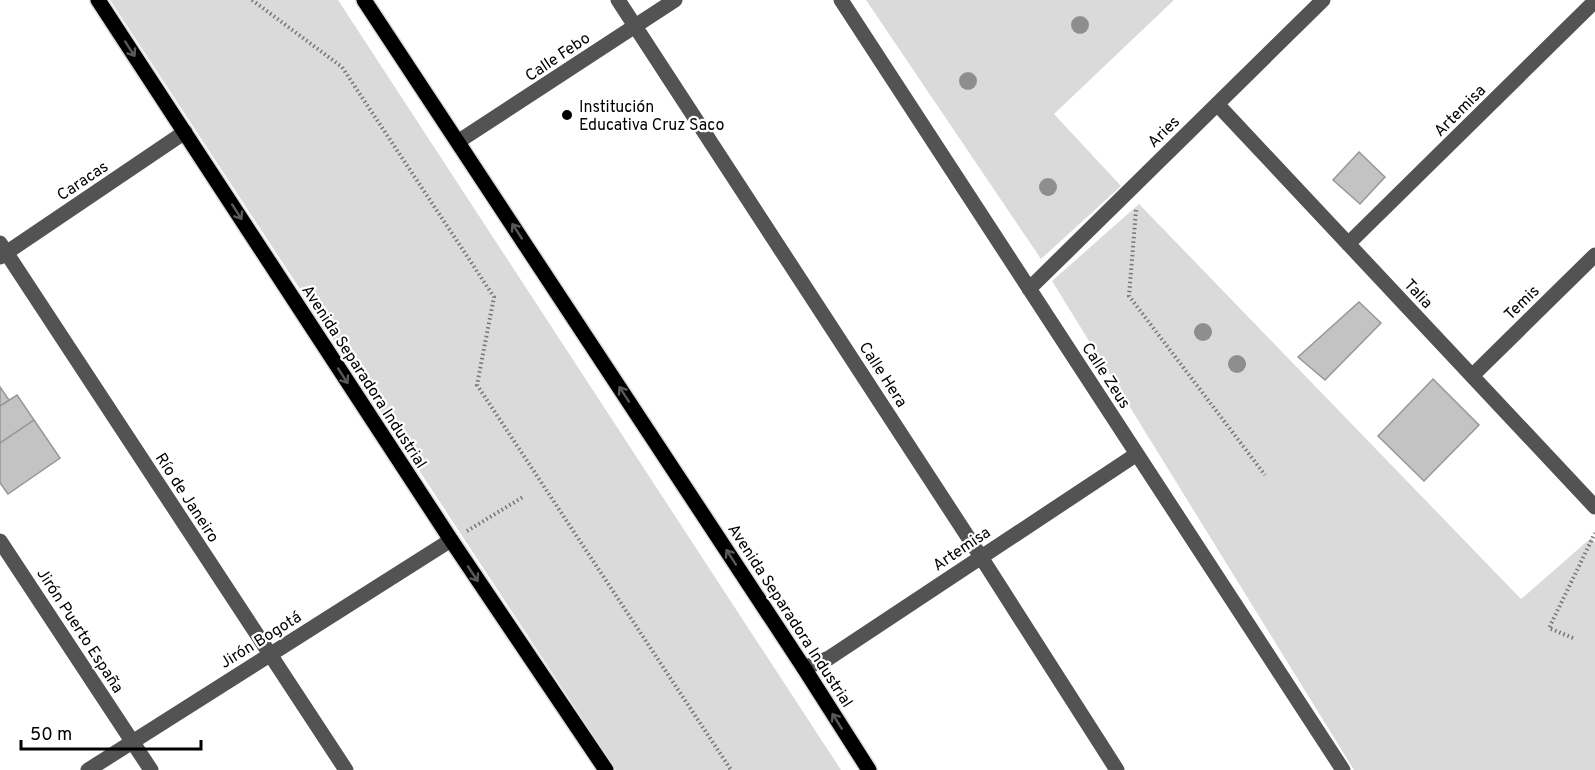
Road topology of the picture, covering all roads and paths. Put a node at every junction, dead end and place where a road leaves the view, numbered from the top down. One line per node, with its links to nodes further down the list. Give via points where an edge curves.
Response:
1 (98, 0): 11 (main road, Avenida Separadora Industrial, one-way to 11)
2 (252, 0): 35 (path, via 342,67 494,297 477,385)
3 (364, 0): 12 (main road, Avenida Separadora Industrial)
4 (618, 0): 9 (street, Calle Hera)
5 (675, 0): 9 (street, Calle Febo)
6 (841, 0): 17 (street, Calle Zeus)
7 (1323, 0): 10 (street, Aries)
8 (1595, 1): 14 (street, Artemisa)
9 (635, 26): 12 (street, Calle Febo); 26 (street, Calle Hera)
10 (1217, 104): 13 (street, Aries); 14 (street, Talia)
11 (185, 132): 15 (street, Caracas); 24 (main road, Avenida Separadora Industrial, one-way to 24)
12 (459, 141): 29 (main road, Avenida Separadora Industrial, one-way to 12)
13 (1138, 181): 17 (street, Aries); 20 (path, via 1129,296)
14 (1348, 244): 18 (street, Talia)
15 (2, 251): 28 (street, Río de Janeiro)
16 (1595, 255): 18 (street, Temis)
17 (1029, 289): 19 (street, Calle Zeus)
18 (1472, 376): 22 (street, Talia)
19 (1137, 454): 26 (street, Artemisa); 38 (street, Calle Zeus)
20 (1265, 475)
21 (523, 497): 24 (path)
22 (1595, 507)
23 (1595, 533): 27 (path, via 1549,628)
24 (451, 540): 28 (street, Jirón Bogotá); 34 (main road, Avenida Separadora Industrial, one-way to 34)
25 (0, 541): 30 (street, Jirón Puerto España)
26 (981, 557): 29 (street, Artemisa, via 829,658); 37 (street, Calle Hera)
27 (1573, 638)
28 (270, 654): 30 (street, Jirón Bogotá); 33 (street, Río de Janeiro)
29 (804, 668): 36 (main road, Avenida Separadora Industrial, one-way to 29)
30 (132, 741): 31 (street, Jirón Bogotá); 32 (street, Jirón Puerto España)
31 (88, 770)
32 (151, 770)
33 (346, 770)
34 (606, 770)
35 (731, 770)
36 (869, 770)
37 (1117, 770)
38 (1343, 770)

